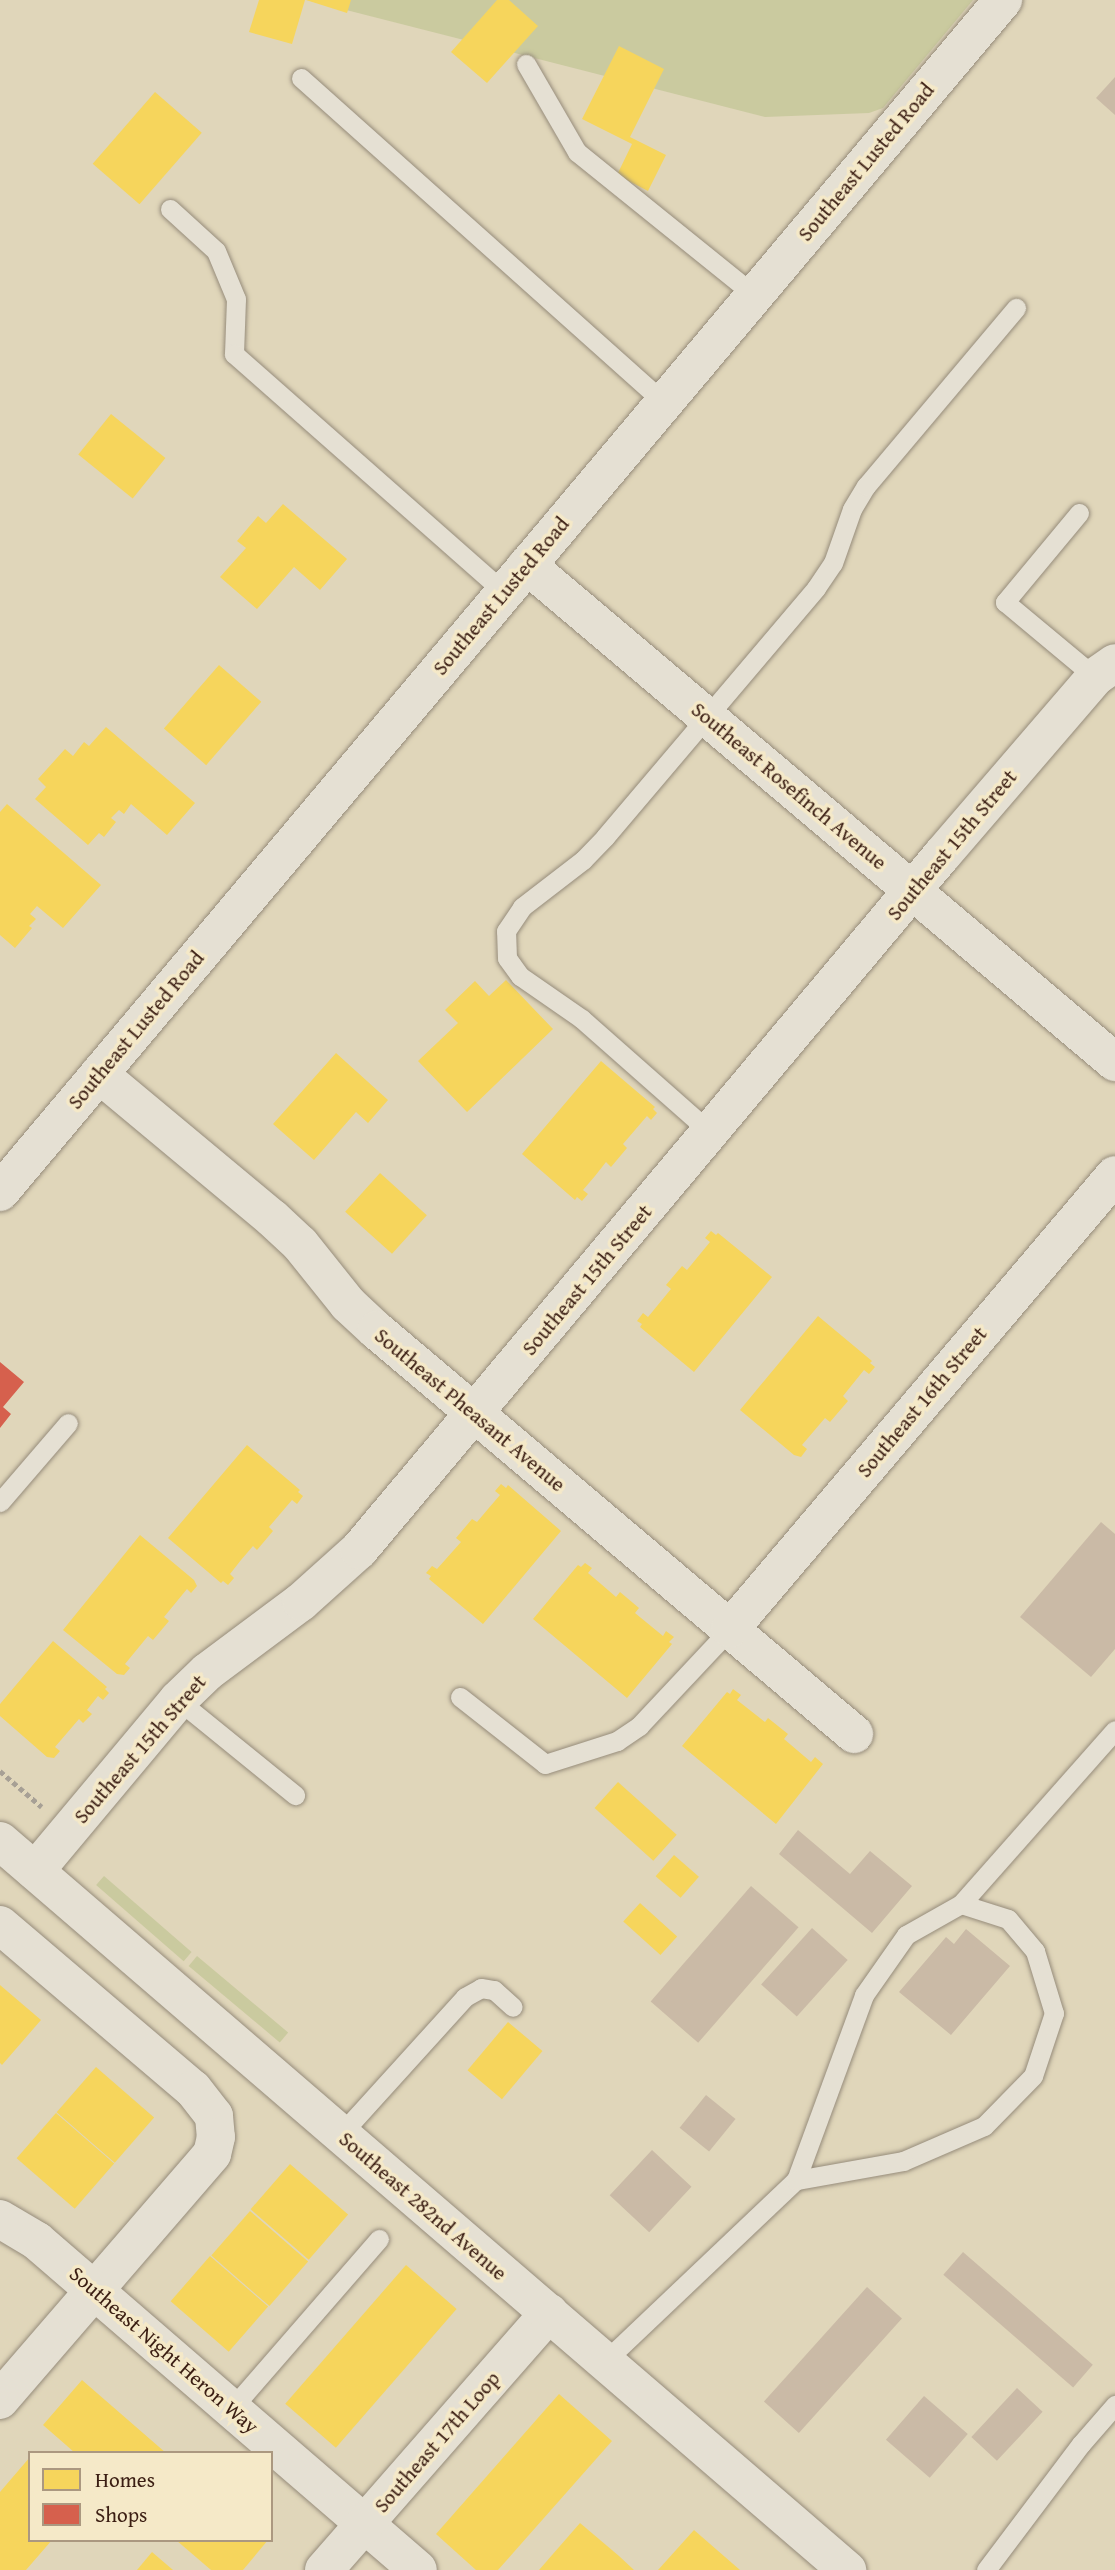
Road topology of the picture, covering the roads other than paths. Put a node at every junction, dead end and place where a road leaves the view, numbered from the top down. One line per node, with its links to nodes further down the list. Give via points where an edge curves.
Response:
1 (1003, 0): 5 (street, Southeast Lusted Road)
2 (526, 64): 5 (lane, via 577,152)
3 (301, 79): 7 (lane)
4 (170, 209): 9 (lane, via 216,251 236,299 234,354)
5 (754, 295): 7 (street, Southeast Lusted Road)
6 (1016, 308): 11 (lane, via 866,486 852,509 833,563 816,588)
7 (663, 402): 9 (street, Southeast Lusted Road)
8 (1079, 513): 10 (lane, via 1005,601)
9 (515, 578): 11 (street, Southeast Rosefinch Avenue); 14 (street, Southeast Lusted Road)
10 (1105, 670): 12 (street, Southeast 15th Street)
11 (707, 717): 12 (street, Southeast Rosefinch Avenue); 15 (lane, via 606,837 522,907 506,931 507,958 520,976 582,1019)
12 (913, 891): 13 (street, Southeast Rosefinch Avenue); 15 (street, Southeast 15th Street)
13 (1115, 1062)
14 (99, 1074): 17 (street, Southeast Lusted Road); 18 (street, Southeast Pheasant Avenue, via 272,1218 366,1322)
15 (710, 1132): 18 (street, Southeast 15th Street)
16 (1115, 1175): 21 (street, Southeast 16th Street)
17 (0, 1192)
18 (475, 1414): 21 (street, Southeast Pheasant Avenue); 23 (street, Southeast 15th Street, via 359,1550)
19 (68, 1423): 20 (lane)
20 (0, 1502)
21 (730, 1629): 22 (lane, via 639,1726 617,1741 545,1764); 25 (street, Southeast Pheasant Avenue)
22 (460, 1697)
23 (178, 1700): 26 (lane); 28 (street, Southeast 15th Street)
24 (1115, 1730): 29 (lane)
25 (854, 1734)
26 (295, 1795)
27 (0, 1841): 28 (street, Southeast 282nd Avenue)
28 (35, 1871): 32 (street, Southeast 282nd Avenue)
29 (961, 1904): 33 (lane, via 906,1935 864,1995); 33 (lane, via 1007,1919 1035,1951 1054,2013 1033,2076 985,2126 903,2161)
30 (0, 1925): 36 (street, via 193,2089 214,2116 212,2154)
31 (513, 2007): 32 (lane, via 494,1990 481,1988 465,1997)
32 (340, 2135): 37 (street, Southeast 282nd Avenue)
33 (796, 2180): 38 (lane)
34 (0, 2219): 36 (street, Southeast Night Heron Way, via 37,2241)
35 (379, 2239): 41 (lane)
36 (96, 2292): 39 (street); 41 (street, Southeast Night Heron Way)
37 (549, 2314): 38 (street, Southeast 282nd Avenue); 42 (street, Southeast 17th Loop)
38 (604, 2362): 45 (street, Southeast 282nd Avenue)
39 (0, 2400)
40 (1115, 2405): 46 (lane)
41 (232, 2408): 42 (street, Southeast Night Heron Way)
42 (365, 2524): 43 (street, Southeast 17th Loop); 44 (street, Southeast Night Heron Way)
43 (324, 2570)
44 (418, 2570)
45 (847, 2570)
46 (986, 2570)

